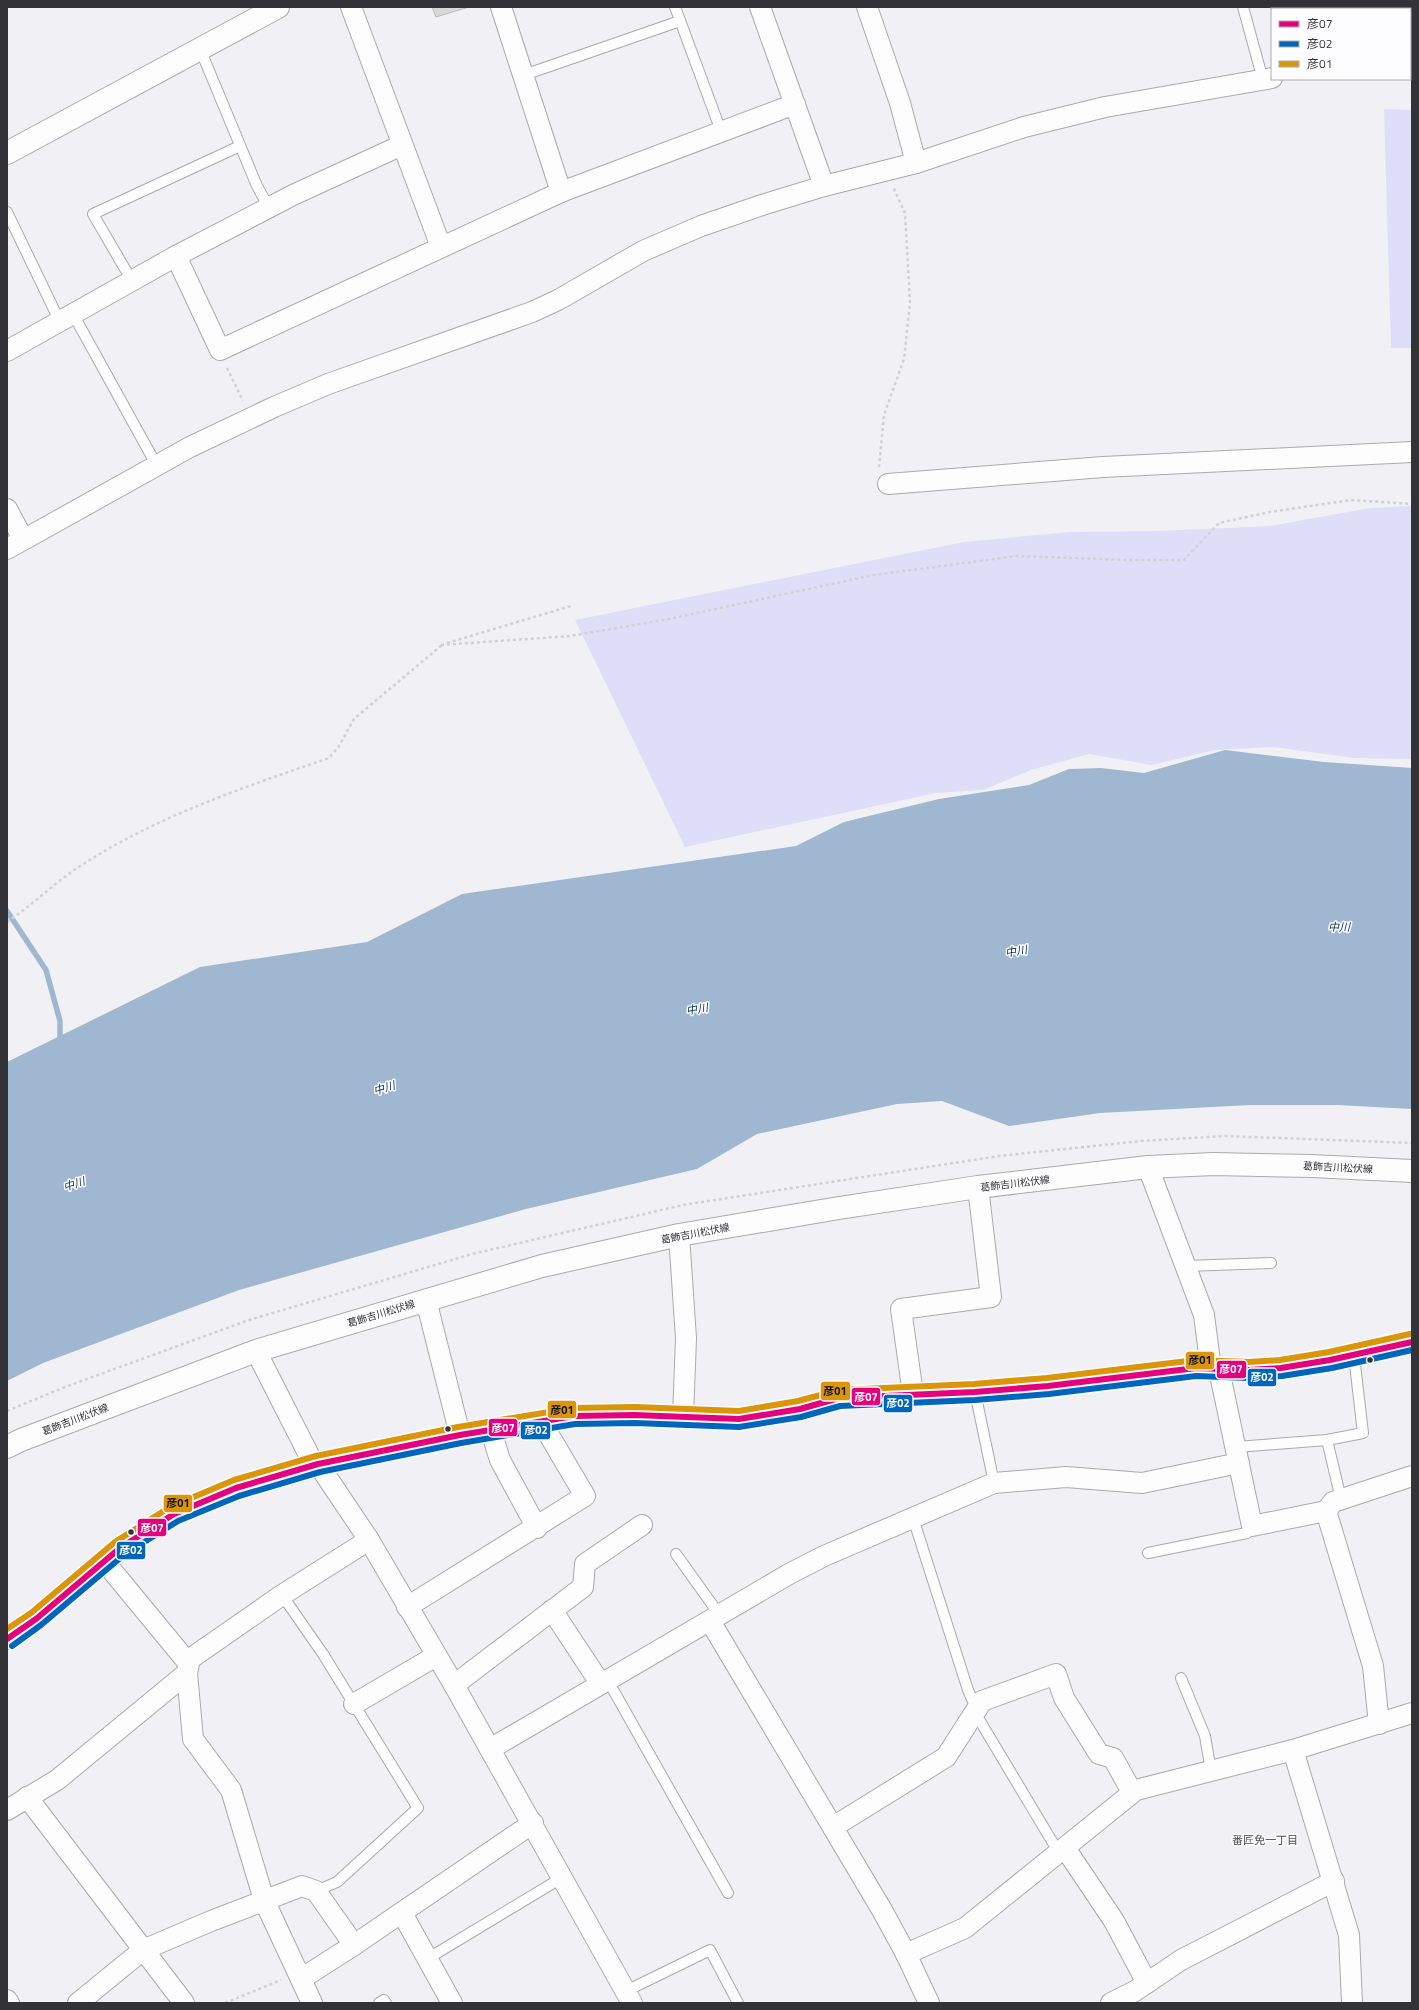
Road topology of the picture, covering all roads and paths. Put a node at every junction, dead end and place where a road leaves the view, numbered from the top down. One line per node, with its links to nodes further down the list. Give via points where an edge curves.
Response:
1 (278, 7): 9 (main road)
2 (351, 7): 14 (street)
3 (501, 7): 10 (street)
4 (675, 7): 8 (lane)
5 (760, 7): 12 (street)
6 (867, 7): 17 (street, via 900,103)
7 (1243, 7): 11 (lane)
8 (680, 21): 10 (lane); 13 (lane)
9 (200, 49): 15 (lane); 16 (main road)
10 (524, 75): 20 (street)
11 (1268, 79): 17 (street, via 1105,107 1024,127)
12 (795, 104): 13 (street); 19 (street)
13 (721, 131): 20 (street)
14 (402, 145): 21 (street); 23 (street)
15 (240, 146): 21 (lane); 25 (lane, via 93,214)
16 (7, 153)
17 (916, 163): 18 (street)
18 (885, 170): 19 (street); 32 (path, via 905,213 910,303 904,360 884,415 878,471)
19 (824, 186): 29 (street, via 700,226 643,251 558,300 532,312 328,384)
20 (561, 192): 23 (street)
21 (269, 208): 24 (street)
22 (7, 212): 26 (lane)
23 (441, 247): 27 (street)
24 (176, 256): 25 (street); 27 (street)
25 (132, 281): 26 (street)
26 (66, 318): 28 (street); 31 (lane)
27 (220, 350): 29 (path)
28 (7, 351)
29 (251, 417): 31 (street)
30 (1412, 452): 32 (street, via 1103,467)
31 (157, 466): 35 (street)
32 (888, 484)
33 (1412, 504): 37 (path, via 1351,500 1218,523 1184,560 1017,556 874,575 669,619 570,636)
34 (7, 509): 35 (street)
35 (15, 544)
36 (571, 606): 37 (path)
37 (441, 645): 38 (path, via 354,719 329,758 217,797 144,830 84,864)
38 (7, 922)
39 (1148, 1167): 40 (main road, 葛飾吉川松伏線, via 1213,1164); 41 (main road, 葛飾吉川松伏線); 44 (street)
40 (1412, 1171)
41 (978, 1187): 42 (main road, 葛飾吉川松伏線); 51 (street, via 991,1298 901,1309)
42 (679, 1235): 45 (main road, 葛飾吉川松伏線, via 542,1266); 52 (street, via 686,1338)
43 (1271, 1263): 44 (lane)
44 (1185, 1266): 49 (street, via 1204,1315)
45 (426, 1300): 47 (main road, 葛飾吉川松伏線); 55 (street)
46 (1412, 1342): 48 (street)
47 (256, 1351): 57 (main road, 葛飾吉川松伏線); 59 (street)
48 (1354, 1356): 49 (street, via 1280,1368); 56 (lane, via 1363,1434)
49 (1215, 1369): 50 (street, via 1196,1368); 58 (street)
50 (975, 1392): 51 (street); 62 (lane)
51 (914, 1394): 52 (street, via 839,1398 800,1409 738,1419)
52 (683, 1417): 53 (street, via 574,1416)
53 (542, 1423): 54 (street); 68 (street, via 585,1496)
54 (491, 1431): 55 (street); 68 (street, via 500,1460)
55 (460, 1435): 59 (street)
56 (1327, 1440): 58 (lane); 63 (lane)
57 (7, 1446)
58 (1237, 1455): 62 (street, via 1142,1483 1066,1476); 67 (street)
59 (316, 1464): 69 (street); 72 (street, via 199,1502 147,1531)
60 (1412, 1476): 63 (street)
61 (1412, 1482): 64 (street)
62 (994, 1483): 65 (street)
63 (1341, 1499): 64 (street, via 1333,1502)
64 (1326, 1511): 67 (street); 86 (street, via 1373,1666)
65 (913, 1518): 76 (street, via 789,1574); 84 (lane)
66 (642, 1525): 75 (street, via 585,1564 583,1587)
67 (1252, 1526): 70 (lane, via 1247,1533)
68 (537, 1528): 74 (street)
69 (369, 1540): 73 (street); 74 (street)
70 (1148, 1553)
71 (676, 1554): 76 (lane)
72 (104, 1561): 77 (street, via 36,1619); 79 (street)
73 (282, 1595): 79 (street); 83 (lane, via 324,1654)
74 (407, 1607): 78 (street)
75 (552, 1610): 81 (street); 82 (street)
76 (714, 1618): 81 (street); 94 (street)
77 (7, 1639)
78 (436, 1656): 82 (street); 83 (street)
79 (187, 1667): 91 (street, via 57,1780); 100 (street, via 193,1739 231,1790)
80 (1181, 1678): 89 (lane, via 1205,1736)
81 (604, 1681): 87 (street); 99 (lane)
82 (454, 1685): 87 (street)
83 (354, 1704): 98 (lane, via 418,1808 337,1882)
84 (975, 1709): 90 (street, via 982,1701 1056,1674 1064,1698 1099,1754 1113,1758); 94 (street, via 946,1757); 95 (lane)
85 (1412, 1713): 86 (street)
86 (1379, 1724): 88 (street)
87 (490, 1749): 93 (street)
88 (1293, 1750): 89 (street); 97 (street)
89 (1211, 1771): 90 (street)
90 (1132, 1792): 95 (street)
91 (27, 1797): 92 (street); 103 (street)
92 (7, 1810)
93 (533, 1824): 96 (street); 101 (street)
94 (833, 1827): 104 (street)
95 (1062, 1851): 104 (street, via 965,1928); 107 (street, via 1114,1921)
96 (563, 1877): 105 (lane); 108 (street)
97 (1334, 1881): 107 (street, via 1181,1960); 121 (street, via 1349,1935)
98 (316, 1891): 100 (street, via 302,1886); 102 (street)
99 (728, 1893)
100 (264, 1900): 103 (street); 106 (street)
101 (402, 1913): 102 (street); 105 (street)
102 (354, 1945): 106 (street)
103 (144, 1950): 111 (street); 112 (street)
104 (906, 1954): 119 (street)
105 (427, 1959): 117 (street)
106 (299, 1976): 113 (path); 114 (street)
107 (1148, 1983): 120 (street)
108 (629, 1997): 118 (lane, via 710,1950)
109 (7, 2000): 110 (street)
110 (9, 2003)
111 (78, 2003)
112 (184, 2003)
113 (225, 2003)
114 (312, 2003)
115 (380, 2003): 116 (lane, via 384,2000)
116 (386, 2003)
117 (452, 2003)
118 (738, 2003)
119 (929, 2003)
120 (1110, 2003)
121 (1352, 2003)

